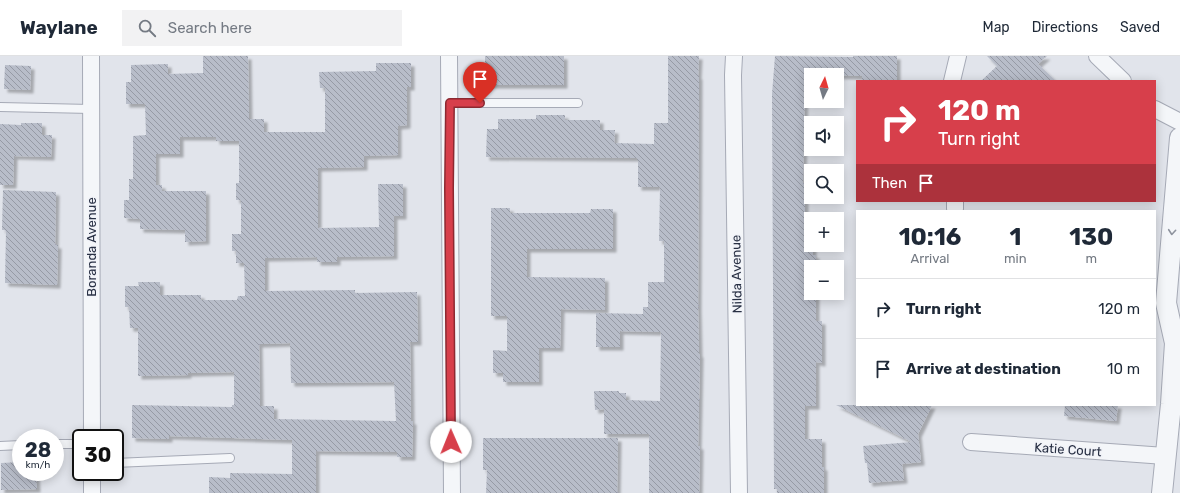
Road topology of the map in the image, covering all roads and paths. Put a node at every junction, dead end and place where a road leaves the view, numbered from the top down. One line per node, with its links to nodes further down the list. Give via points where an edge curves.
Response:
1 (91, 56): 11 (street, Boranda Avenue)
2 (449, 56): 8 (street)
3 (734, 56): 27 (street, Nilda Avenue)
4 (958, 56): 6 (street)
5 (1097, 56): 7 (street)
6 (952, 80)
7 (1122, 80)
8 (450, 103): 9 (lane); 26 (street)
9 (578, 103)
10 (0, 107): 11 (lane)
11 (91, 109): 17 (street, Boranda Avenue)
12 (1156, 110): 13 (street)
13 (1180, 122)
14 (1180, 138): 15 (street, one-way to 15, via 1166,303)
15 (1177, 337): 16 (street)
16 (1175, 404): 21 (street)
17 (92, 429)
18 (971, 442): 21 (street, Katie Court)
19 (12, 445): 20 (lane)
20 (0, 446)
21 (1165, 456): 28 (street)
22 (230, 458): 23 (lane)
23 (124, 462)
24 (92, 481): 25 (street)
25 (92, 493)
26 (452, 493)
27 (739, 493)
28 (1162, 493)

